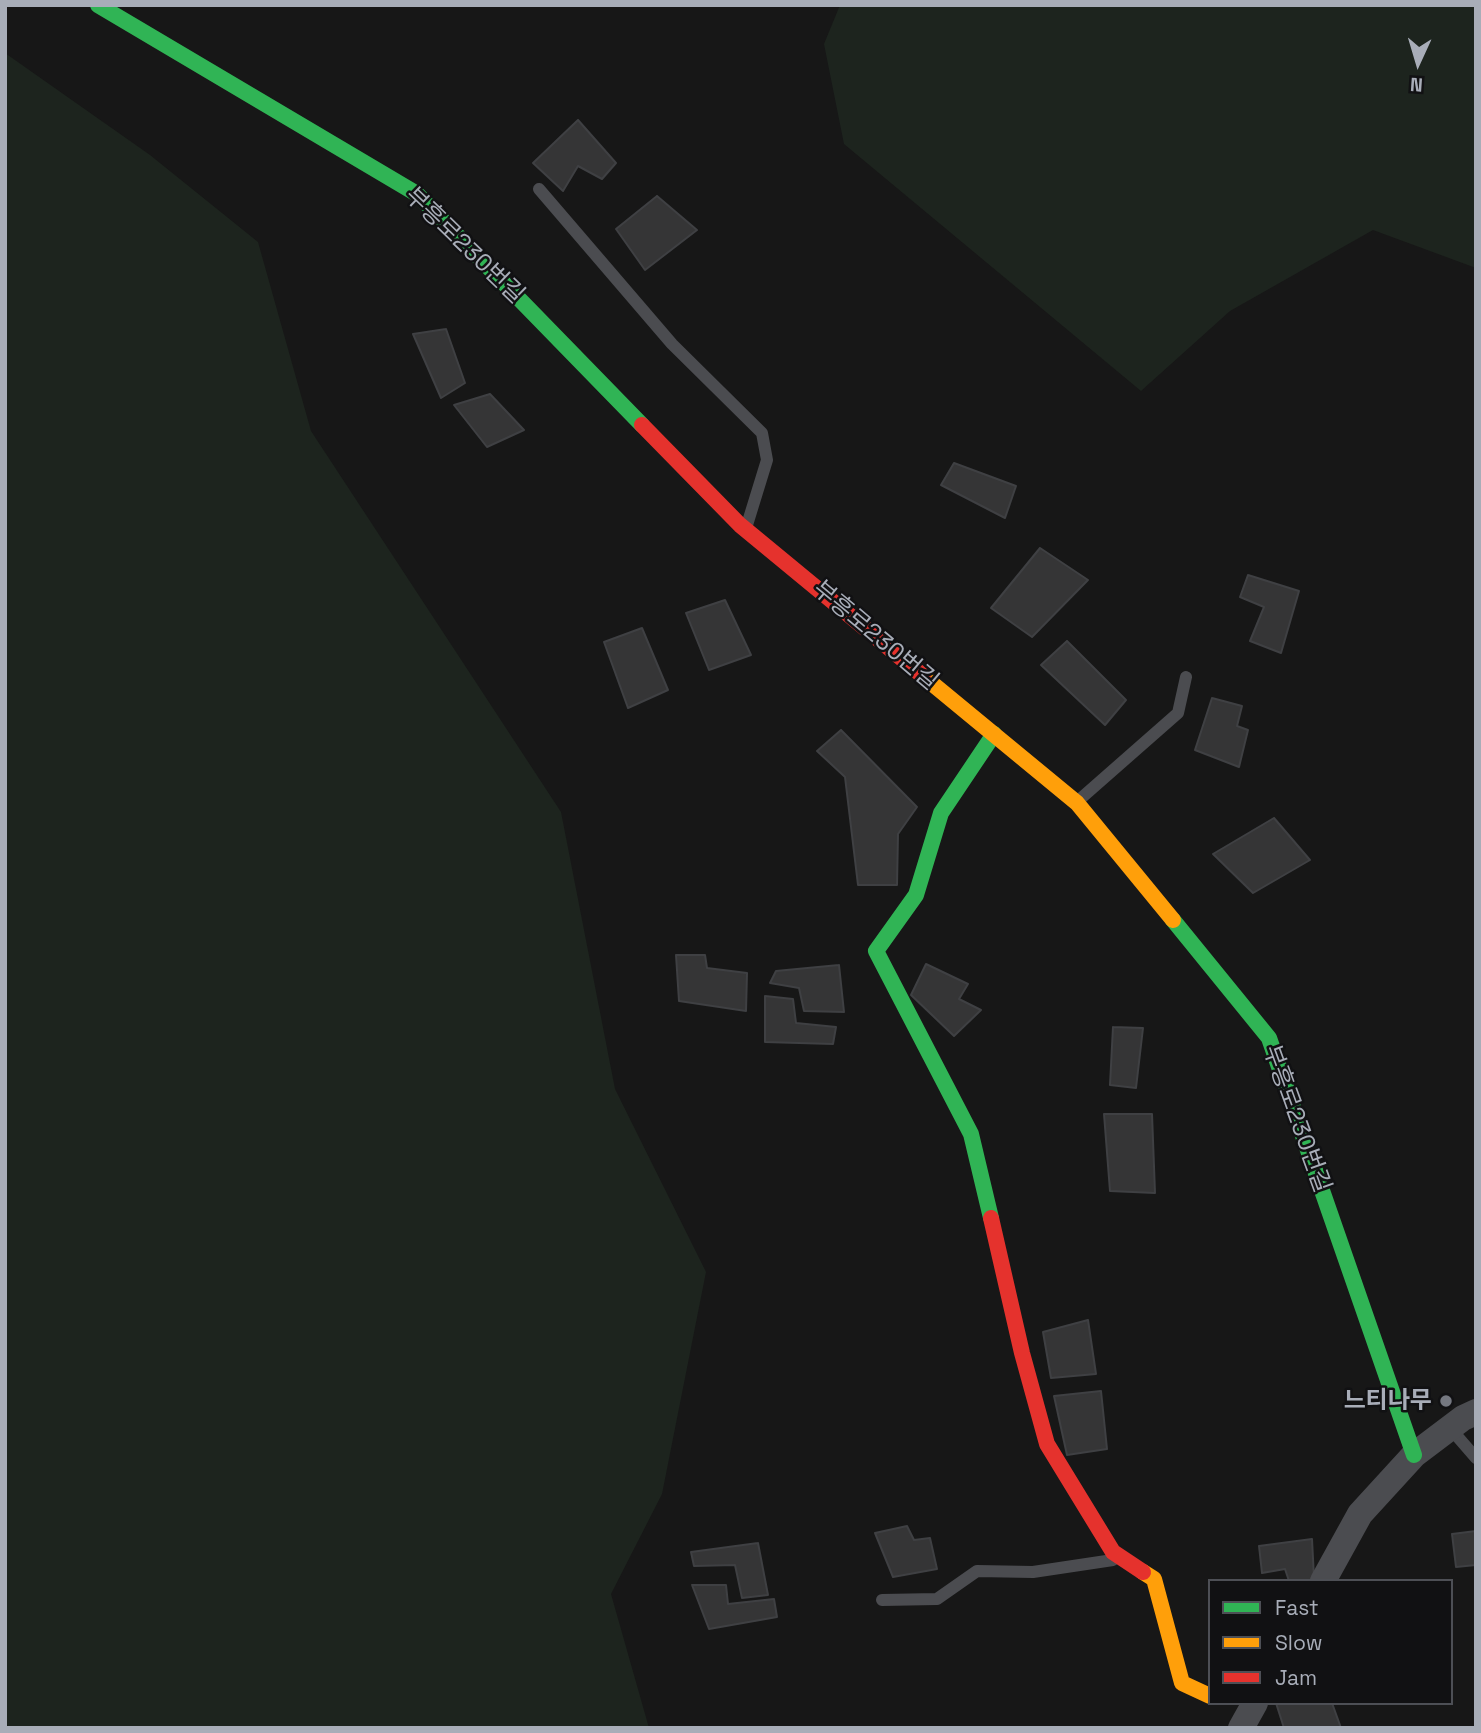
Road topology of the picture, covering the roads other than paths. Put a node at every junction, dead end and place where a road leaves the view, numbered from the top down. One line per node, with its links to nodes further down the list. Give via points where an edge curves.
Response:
1 (98, 5): 3 (street, 부흥로230번길, via 417,194)
2 (539, 189): 3 (lane, via 672,344 762,433 767,460)
3 (746, 529): 5 (street, 부흥로230번길)
4 (1186, 677): 6 (lane, via 1178,713)
5 (994, 734): 6 (street, 부흥로230번길); 10 (street, via 941,813 916,895 876,951 971,1134 1047,1444 1113,1552)
6 (1077, 803): 8 (street, 부흥로230번길, via 1269,1038)
7 (1463, 1420): 8 (street); 9 (lane)
8 (1414, 1455): 11 (street, via 1360,1514)
9 (1476, 1458)
10 (1124, 1559): 12 (lane, via 1032,1572 977,1572 937,1599); 13 (street, via 1154,1579 1182,1683)
11 (1324, 1579)
12 (882, 1600)
13 (1208, 1695)

